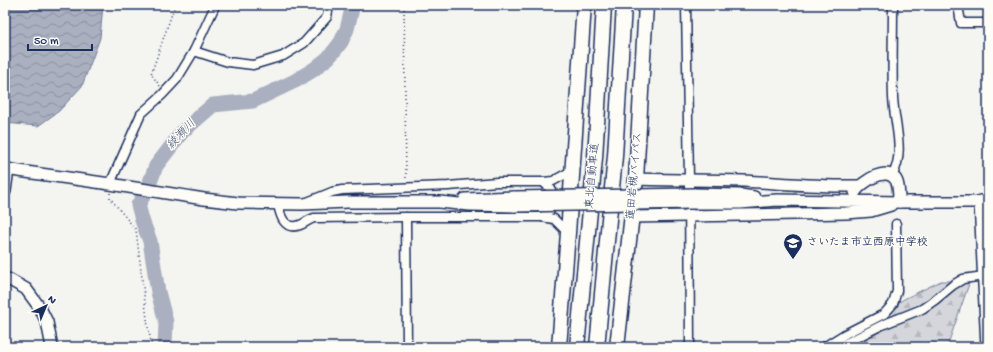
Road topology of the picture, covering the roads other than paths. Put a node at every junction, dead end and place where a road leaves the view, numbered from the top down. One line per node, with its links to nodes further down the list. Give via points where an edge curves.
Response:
1 (214, 5): 11 (street)
2 (329, 5): 11 (street, via 326,17 304,43 283,56 253,65 228,62)
3 (584, 5): 13 (highway)
4 (604, 5): 37 (highway, 東北自動車道, via 595,158)
5 (624, 5): 38 (highway, 東北自動車道, via 615,156)
6 (646, 5): 15 (highway, 蓮田岩槻バイパス)
7 (686, 5): 16 (street)
8 (892, 5): 14 (street, via 893,100 899,151)
9 (958, 5): 10 (street, via 961,23)
10 (988, 23)
11 (194, 51): 18 (street, via 177,79 141,114)
12 (6, 169): 18 (street); 20 (street)
13 (573, 170): 17 (street, via 553,181); 31 (highway)
14 (892, 176): 19 (street, via 888,174 873,177); 22 (street, via 897,182)
15 (636, 179): 16 (street); 28 (highway, 蓮田岩槻バイパス)
16 (689, 180): 19 (street); 26 (street)
17 (543, 182): 25 (street, via 342,190); 29 (street, via 551,189 551,209)
18 (110, 184): 24 (street, via 204,199)
19 (859, 186): 21 (street)
20 (5, 191)
21 (849, 201): 22 (street); 25 (street, bridge, via 776,200 740,195 694,199 515,201 471,198 439,202)
22 (899, 202): 23 (street); 26 (street, via 871,211 846,213)
23 (984, 202): 32 (street)
24 (278, 204): 25 (street); 27 (street, via 280,216 292,227 300,226 314,218)
25 (302, 204)
26 (689, 215): 28 (street); 40 (street)
27 (406, 217): 29 (street); 35 (street)
28 (632, 217): 39 (highway, 蓮田岩槻バイパス)
29 (542, 218): 31 (street, via 554,218)
30 (896, 224): 41 (street, via 897,291 893,304 884,314)
31 (568, 233): 36 (highway)
32 (986, 276): 42 (street, via 963,279 922,309); 43 (street)
33 (5, 278): 34 (street, via 26,289 40,308 47,322)
34 (52, 347)
35 (407, 347)
36 (559, 347)
37 (577, 347)
38 (597, 347)
39 (617, 347)
40 (690, 347)
41 (824, 347)
42 (838, 347)
43 (987, 347)

